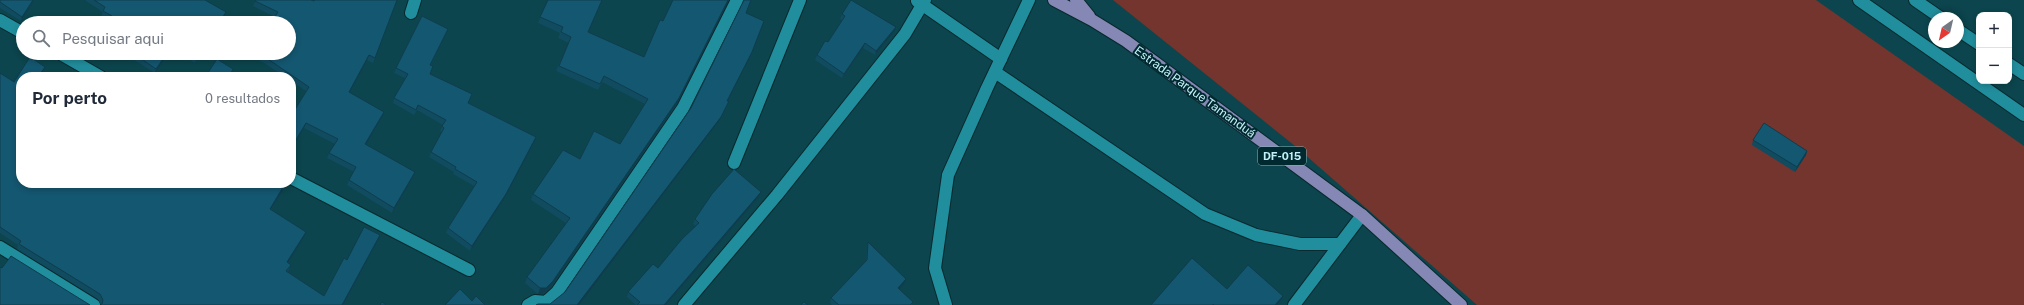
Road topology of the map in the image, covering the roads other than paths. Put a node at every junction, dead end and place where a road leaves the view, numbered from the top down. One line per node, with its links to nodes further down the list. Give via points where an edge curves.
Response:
1 (415, 0): 11 (street)
2 (737, 0): 31 (street, via 683,108 566,279 546,302 535,301)
3 (800, 0): 24 (street)
4 (1029, 0): 17 (street)
5 (1054, 0): 13 (main road, Estrada Parque Tamanduá / DF-015)
6 (1076, 0): 13 (main road, Estrada Parque Tamanduá / DF-015)
7 (1859, 0): 23 (street)
8 (1915, 0): 10 (street)
9 (921, 1): 17 (street); 32 (street, via 900,40 777,195)
10 (1932, 12)
11 (411, 13)
12 (0, 20): 14 (street)
13 (1092, 20): 26 (main road, Estrada Parque Tamanduá / DF-015, via 1126,41)
14 (16, 29)
15 (1964, 34): 16 (street)
16 (1976, 42)
17 (1002, 59): 21 (street)
18 (71, 60): 20 (street)
19 (2012, 66): 22 (street)
20 (92, 72)
21 (995, 72): 27 (street, via 1205,214 1256,235 1300,244); 33 (street, via 948,175 935,268)
22 (2024, 74)
23 (2024, 115)
24 (734, 163)
25 (296, 181): 29 (street)
26 (1362, 215): 27 (street); 35 (main road, Estrada Parque Tamanduá / DF-015)
27 (1340, 244): 34 (street)
28 (0, 247): 30 (street)
29 (469, 270)
30 (94, 305)
31 (528, 305)
32 (684, 305)
33 (946, 305)
34 (1294, 305)
35 (1461, 305)

